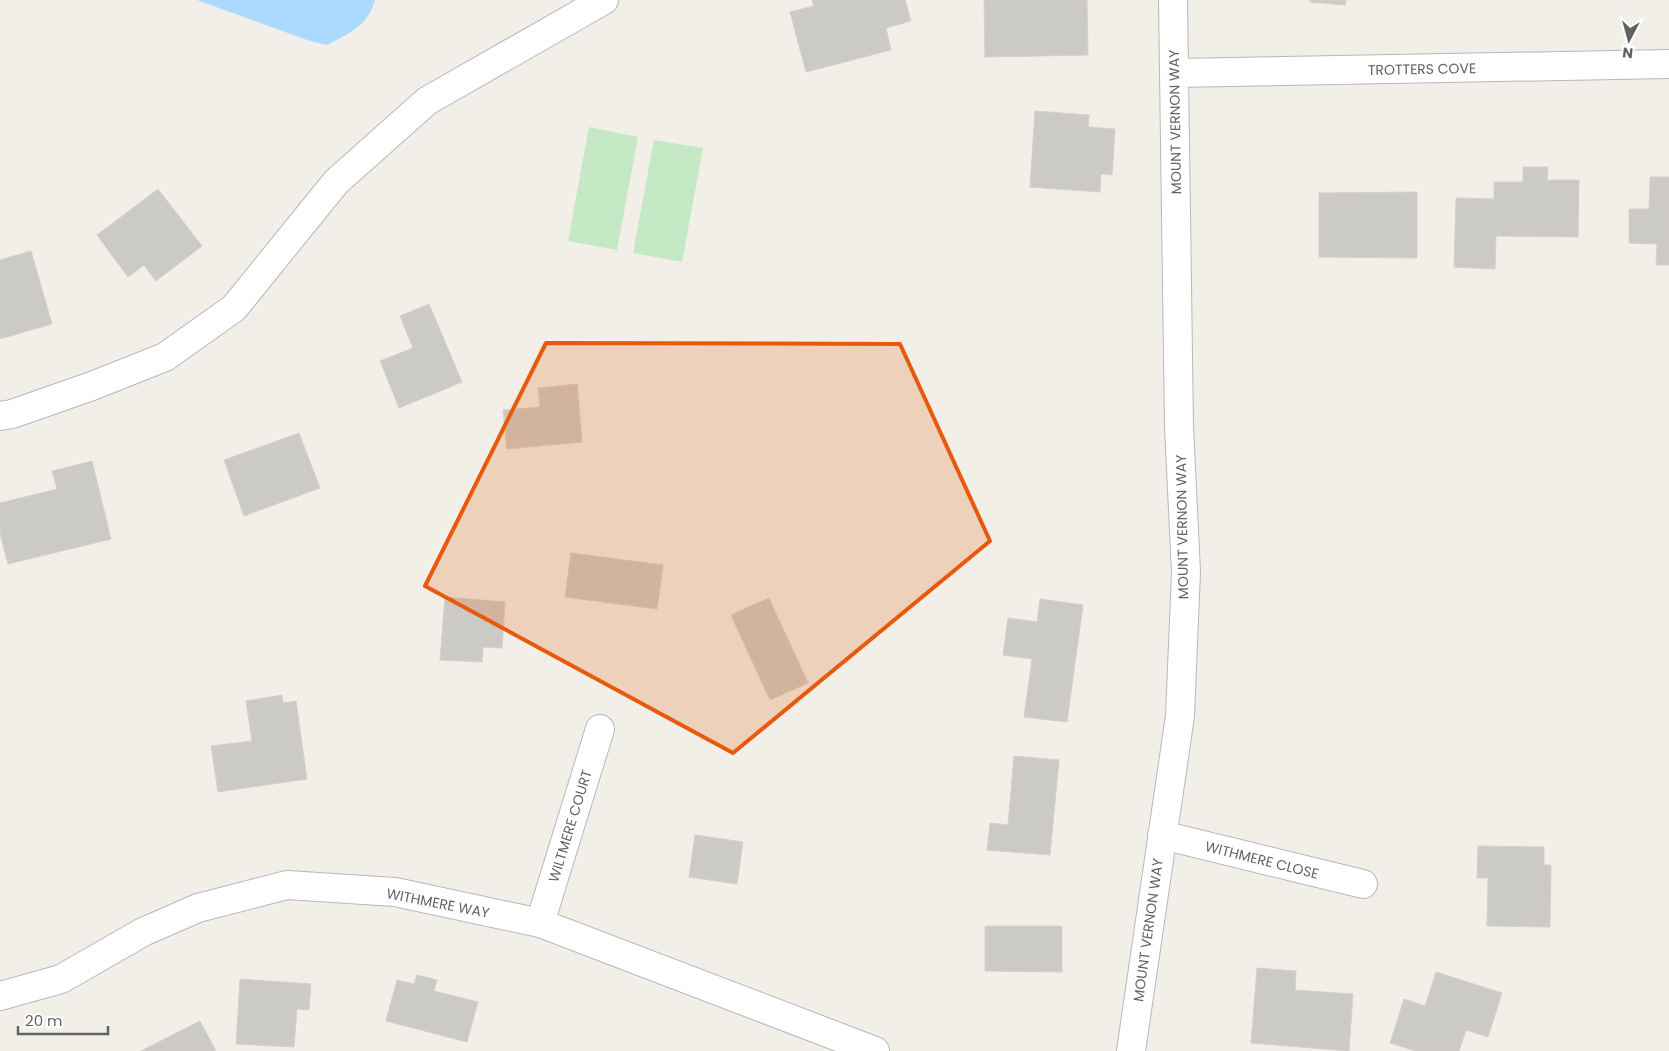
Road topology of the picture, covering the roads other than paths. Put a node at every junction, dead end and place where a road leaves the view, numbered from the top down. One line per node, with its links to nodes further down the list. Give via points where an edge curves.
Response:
1 (604, 0): 5 (street, via 427,101 336,182 234,308 165,357 92,386)
2 (1173, 0): 4 (street, MOUNT VERNON WAY)
3 (1669, 64): 4 (street, TROTTERS COVE)
4 (1175, 74): 7 (street, MOUNT VERNON WAY, via 1179,427 1186,572 1180,716)
5 (0, 416)
6 (600, 729): 9 (street, WILTMERE COURT)
7 (1162, 835): 8 (street, WITHMERE CLOSE); 12 (street, MOUNT VERNON WAY)
8 (1363, 884)
9 (540, 924): 10 (street, WITHMERE WAY, via 395,892 287,885 198,908 143,932 61,978); 11 (street, WITHMERE WAY)
10 (0, 996)
11 (875, 1051)
12 (1131, 1051)

